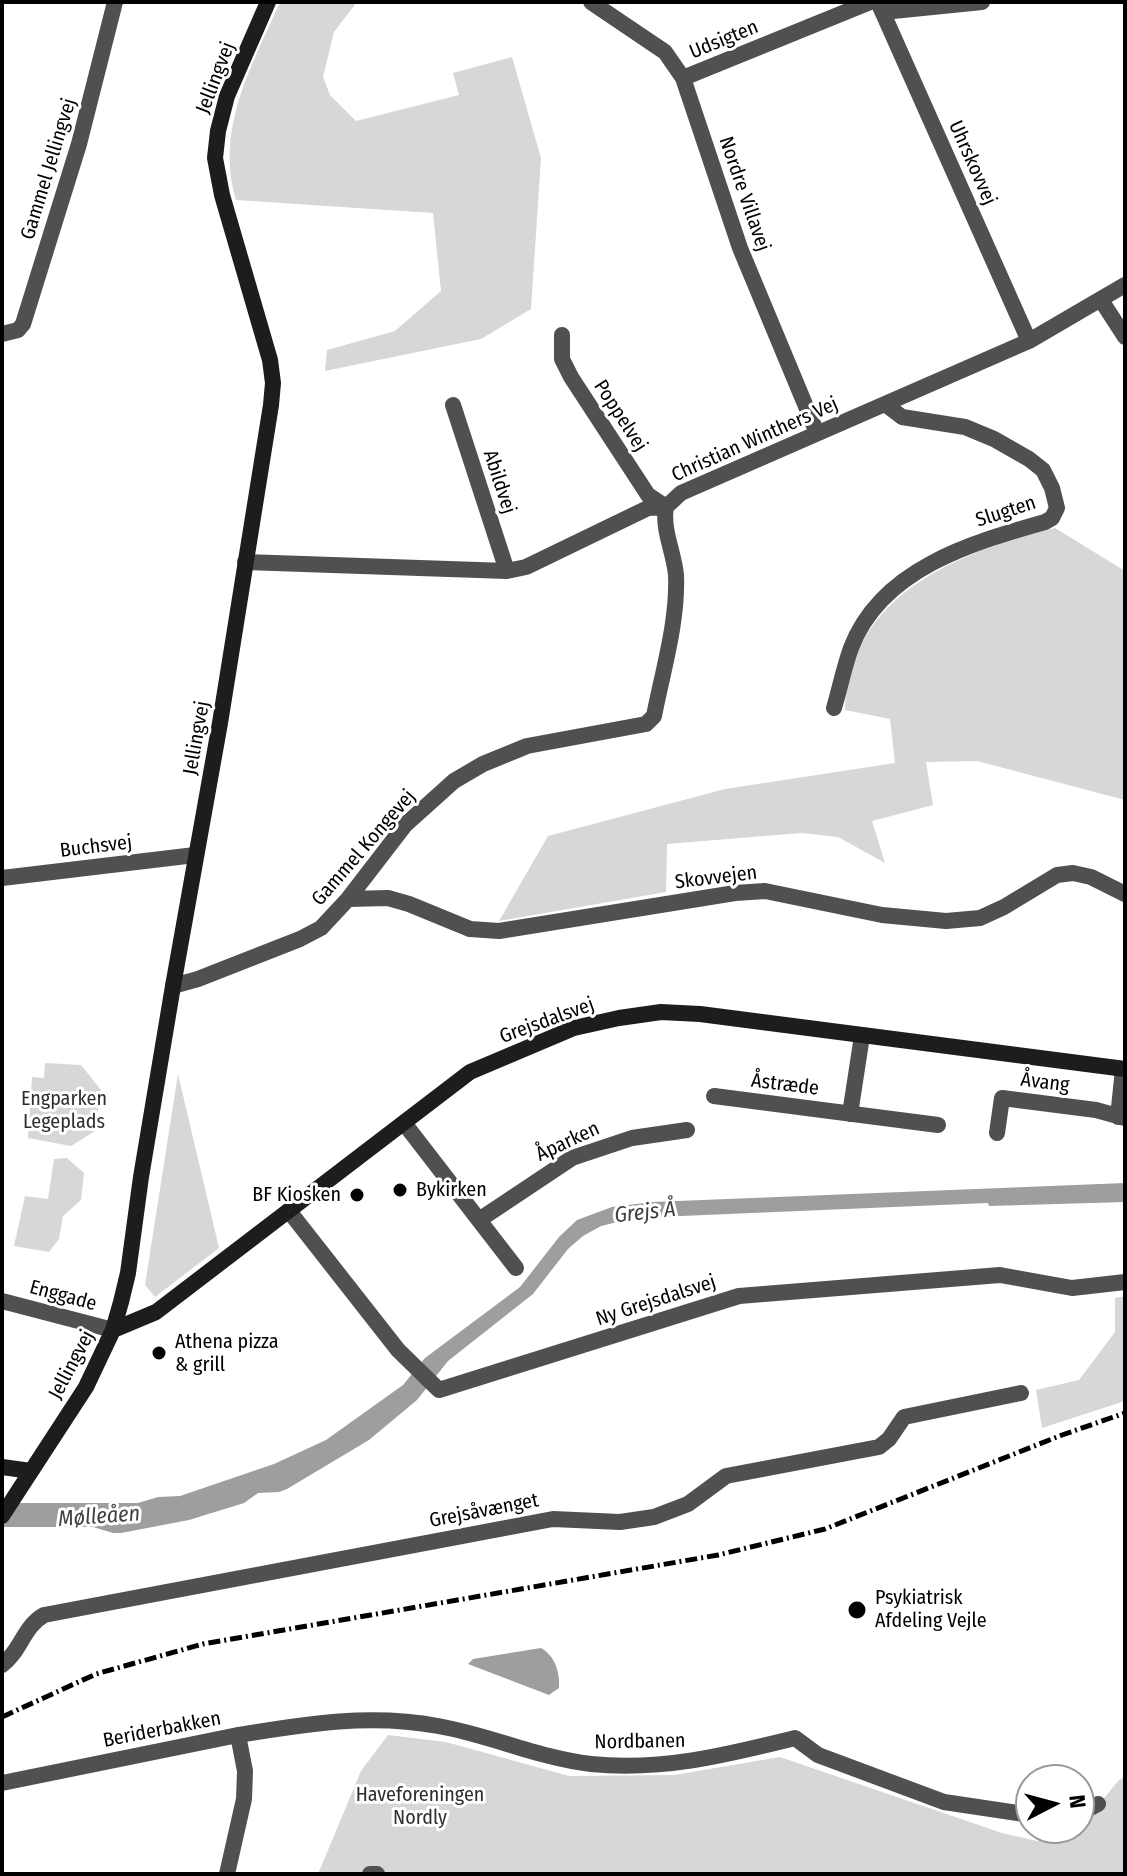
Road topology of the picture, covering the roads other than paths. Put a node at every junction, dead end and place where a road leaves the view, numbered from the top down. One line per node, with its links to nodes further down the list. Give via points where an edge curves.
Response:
1 (115, 2): 9 (street, Gammel Jellingvej, via 79,144 23,324)
2 (268, 2): 17 (main road, Jellingvej, via 227,96 215,158 273,383)
3 (591, 2): 6 (street, Nordre Villavej, via 665,52)
4 (982, 2): 5 (street, Udsigten)
5 (877, 5): 6 (street, Udsigten); 12 (street, Uhrskovvej)
6 (683, 78): 15 (street, Nordre Villavej, via 740,248)
7 (1125, 285): 8 (street, Christian Winthers Vej)
8 (1101, 300): 11 (street); 12 (street, Christian Winthers Vej)
9 (2, 334)
10 (562, 335): 16 (street, Poppelvej, via 562,359 571,377 648,495)
11 (1125, 337)
12 (1029, 341): 13 (street, Christian Winthers Vej)
13 (885, 404): 15 (street, Christian Winthers Vej); 19 (street, Slugten, via 902,417 965,427 1029,459 1043,470 1057,508 1045,522 960,548 889,593 865,620 851,648)
14 (453, 405): 18 (street, Abildvej)
15 (817, 433): 16 (street, Christian Winthers Vej, via 681,493)
16 (666, 507): 18 (street, Christian Winthers Vej, via 648,508 526,567); 23 (street, Gammel Kongevej, via 676,571 675,605 654,716 646,724 527,746 454,781 405,825)
17 (245, 562): 18 (street, Christian Winthers Vej); 20 (main road, Jellingvej)
18 (507, 571)
19 (834, 708)
20 (195, 855): 21 (street, Buchsvej); 24 (main road, Jellingvej)
21 (2, 878)
22 (1125, 894): 23 (street, Skovvejen, via 1091,877 1057,875 980,918 957,920 882,915 765,891 499,931 470,929 388,898)
23 (348, 899): 24 (street, Gammel Kongevej, via 321,928 300,939)
24 (173, 986): 39 (main road, Jellingvej, via 128,1273)
25 (862, 1036): 26 (main road, Grejsdalsvej); 28 (street); 30 (main road, Grejsdalsvej, via 700,1014 619,1018 574,1028 470,1072)
26 (1124, 1069): 29 (street, Åvang)
27 (714, 1096): 28 (street, Åstræde)
28 (850, 1114): 31 (street, Åstræde)
29 (1121, 1118): 33 (street, Åvang, via 1002,1098)
30 (404, 1123): 34 (main road, Grejsdalsvej); 35 (street)
31 (938, 1125)
32 (687, 1130): 35 (street, Åparken, via 632,1138 572,1158)
33 (997, 1133)
34 (289, 1211): 37 (street, Ny Grejsdalsvej, via 414,1368 434,1388 445,1390 739,1296 1000,1275 1072,1288); 39 (main road, Grejsdalsvej, via 156,1312)
35 (479, 1220): 36 (street)
36 (516, 1268)
37 (1125, 1282)
38 (2, 1301): 39 (street, Enggade)
39 (113, 1330): 42 (main road, Jellingvej, via 86,1387)
40 (1021, 1393): 44 (street, Grejsåvænget, via 904,1417 879,1447 726,1476 688,1504 654,1517 620,1522 553,1519 44,1615 32,1622)
41 (2, 1467): 42 (main road)
42 (31, 1471): 43 (main road, Jellingvej)
43 (2, 1516)
44 (2, 1665)
45 (238, 1735): 46 (street, Beriderbakken); 49 (street, Nordbanen, via 328,1720 372,1719 438,1726 592,1764 656,1765 706,1760 795,1738 818,1755 944,1802); 50 (street, Beriderbakken, via 244,1799)
46 (2, 1783)
47 (1098, 1804): 48 (street)
48 (1095, 1806)
49 (1015, 1813)
50 (227, 1874)
51 (370, 1874): 52 (street)
52 (377, 1874)

